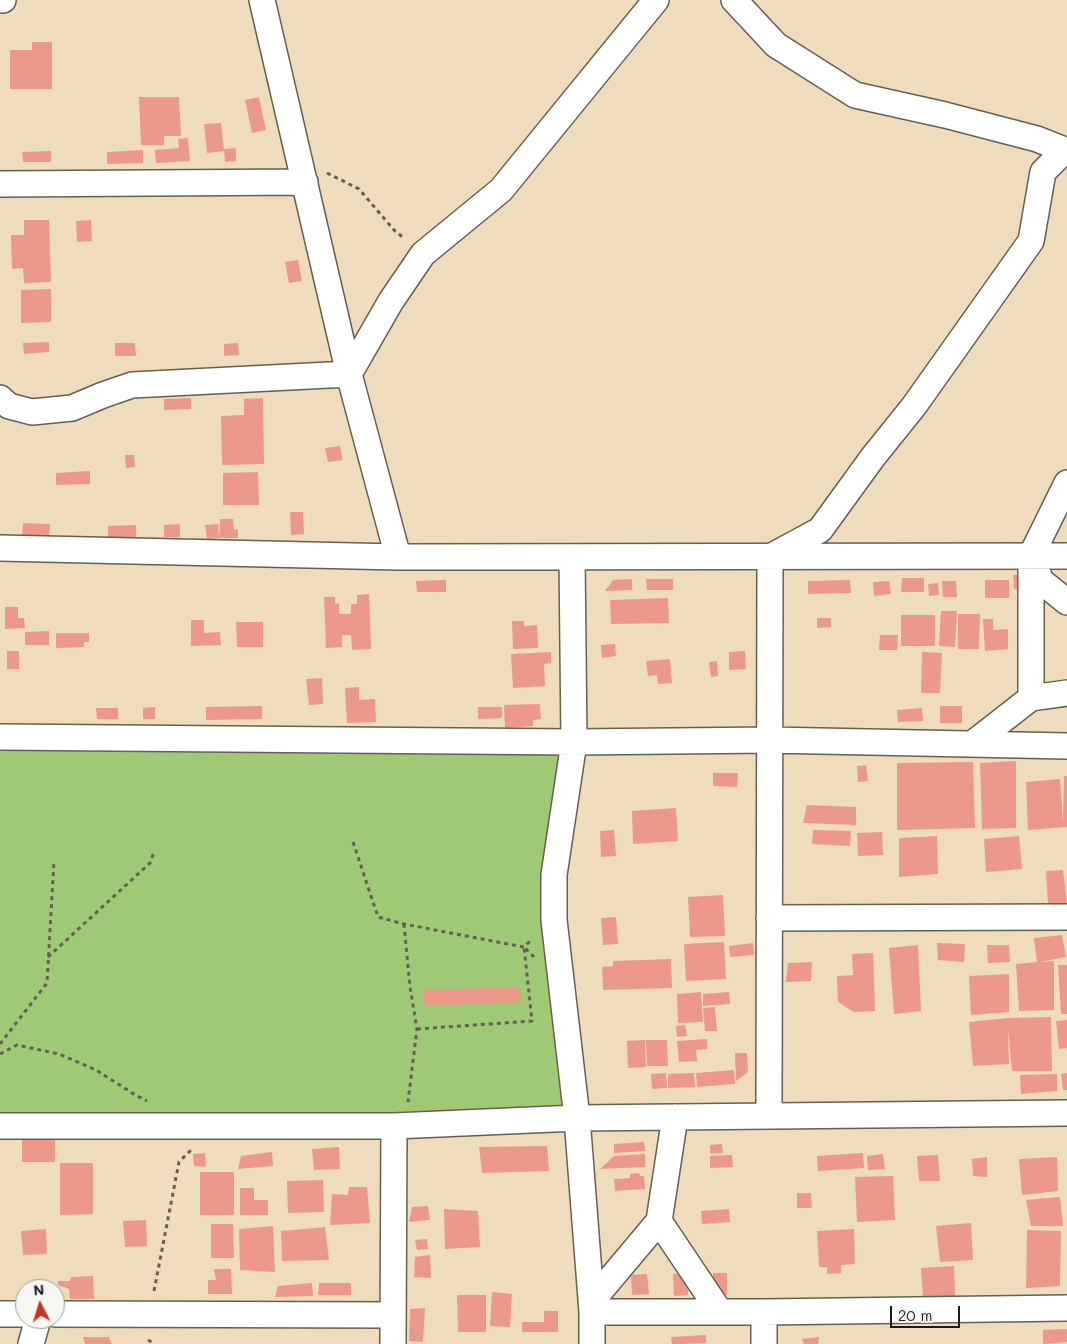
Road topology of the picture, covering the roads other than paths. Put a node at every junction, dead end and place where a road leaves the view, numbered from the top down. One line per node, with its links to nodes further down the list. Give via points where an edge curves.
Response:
1 (262, 0): 5 (street)
2 (656, 0): 7 (street, via 501,190 423,254 391,301)
3 (734, 0): 4 (street, via 776,45 855,95 945,115 1037,139)
4 (1066, 150): 15 (street, via 1043,172 1031,241 914,406 820,530)
5 (303, 175): 6 (street); 7 (street)
6 (0, 184)
7 (349, 374): 8 (street, via 132,385 72,408 32,412 9,406); 13 (street)
8 (0, 398)
9 (1067, 482): 11 (street)
10 (0, 548): 13 (street)
11 (1032, 556): 12 (street); 15 (street); 16 (street, via 1041,581); 18 (street)
12 (1067, 556)
13 (398, 557): 14 (street)
14 (572, 557): 15 (street); 21 (street)
15 (770, 557): 20 (street)
16 (1067, 602)
17 (1067, 693): 18 (street)
18 (1031, 698): 22 (street)
19 (0, 737): 21 (street)
20 (770, 740): 21 (street); 22 (street); 25 (street)
21 (574, 742): 29 (street, via 554,875 554,920)
22 (972, 744): 23 (street)
23 (1067, 746)
24 (1067, 917): 25 (street)
25 (769, 918): 27 (street)
26 (1067, 1113): 27 (street)
27 (769, 1116): 28 (street)
28 (675, 1117): 29 (street); 32 (street)
29 (577, 1118): 31 (street); 40 (street)
30 (0, 1126): 31 (street)
31 (399, 1126): 39 (street)
32 (659, 1221): 34 (street); 40 (street)
33 (1067, 1308): 35 (street)
34 (720, 1312): 35 (street); 40 (street)
35 (764, 1312): 44 (street)
36 (0, 1314): 37 (street)
37 (15, 1314)
38 (65, 1314): 39 (street)
39 (393, 1315): 43 (street)
40 (588, 1326)
41 (35, 1329): 42 (street)
42 (31, 1344)
43 (393, 1344)
44 (764, 1344)

